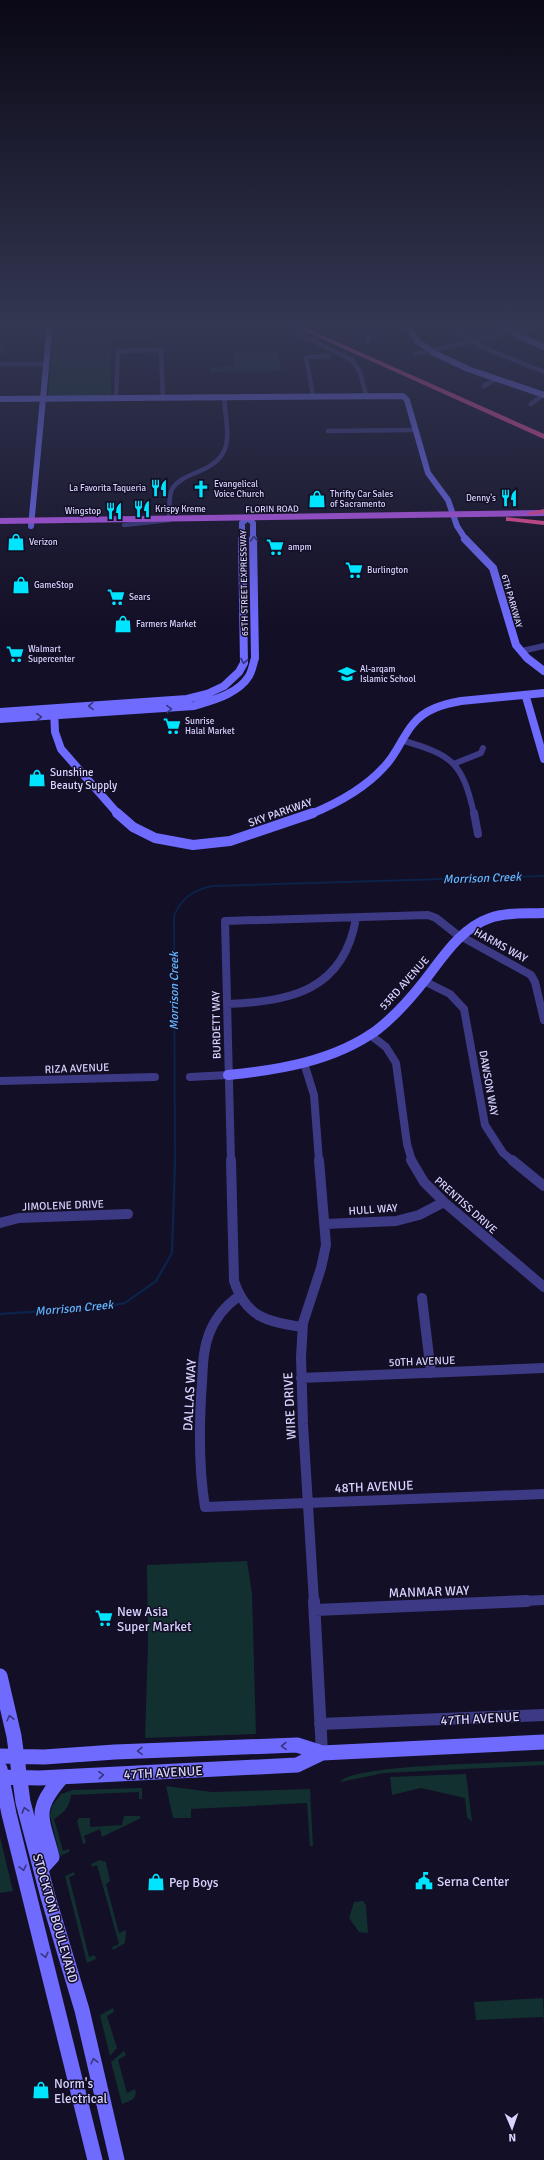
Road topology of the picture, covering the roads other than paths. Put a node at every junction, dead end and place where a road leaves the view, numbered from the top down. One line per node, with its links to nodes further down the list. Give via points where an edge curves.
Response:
1 (41, 425): 20 (street)
2 (225, 425): 16 (street, via 224,453 215,464 184,478 174,486 170,495)
3 (413, 425): 8 (street, 6TH PARKWAY)
4 (508, 425): 11 (highway)
5 (517, 425): 10 (highway)
6 (533, 425): 7 (highway)
7 (542, 429)
8 (414, 430): 9 (street); 14 (street, 6TH PARKWAY, via 428,473 448,500)
9 (328, 431)
10 (544, 437)
11 (544, 442)
12 (544, 512): 13 (highway)
13 (530, 513): 14 (main road, FLORIN ROAD)
14 (454, 517): 17 (main road, FLORIN ROAD); 19 (main road, FLORIN ROAD); 33 (street, 6TH PARKWAY, via 467,543 493,568 512,634)
15 (544, 518): 17 (main road, FLORIN ROAD)
16 (169, 519): 19 (main road, FLORIN ROAD); 20 (main road, FLORIN ROAD); 23 (street, via 164,522)
17 (509, 519): 22 (highway)
18 (0, 521): 20 (main road, FLORIN ROAD)
19 (251, 521): 21 (main road, FLORIN ROAD); 27 (street, 65TH STREET EXPRESSWAY, one-way to 19)
20 (31, 523): 23 (main road, FLORIN ROAD); 24 (main road, FLORIN ROAD)
21 (242, 523): 23 (main road, FLORIN ROAD); 25 (street, 65TH STREET EXPRESSWAY)
22 (544, 523)
23 (124, 525)
24 (0, 526)
25 (243, 556): 26 (street, 65TH STREET EXPRESSWAY); 27 (street)
26 (243, 571): 28 (street, via 249,576 250,586); 29 (street, 65TH STREET EXPRESSWAY)
27 (254, 574): 28 (street, 65TH STREET EXPRESSWAY)
28 (254, 591): 30 (street, 65TH STREET EXPRESSWAY)
29 (244, 612): 30 (street); 31 (street); 38 (street, 65TH STREET EXPRESSWAY, one-way to 38, via 244,663 234,679 213,692 177,701)
30 (255, 616): 31 (street, 65TH STREET EXPRESSWAY)
31 (255, 626): 38 (street, 65TH STREET EXPRESSWAY, one-way to 31, via 181,708 217,699 240,686 253,669)
32 (544, 646): 33 (street)
33 (522, 651): 34 (street, 6TH PARKWAY)
34 (544, 671)
35 (544, 693): 36 (street, SKY PARKWAY)
36 (526, 697): 40 (street, SKY PARKWAY, via 472,699 436,708 418,718); 42 (street)
37 (0, 712): 38 (street, 65TH STREET EXPRESSWAY)
38 (53, 712): 39 (street, 65TH STREET EXPRESSWAY, one-way to 38); 40 (street, SKY PARKWAY, via 53,732 61,748 120,816 144,833 183,844 210,844 235,840 328,806 356,791 380,772 394,756)
39 (0, 719)
40 (401, 740): 43 (street, via 434,750)
41 (484, 748): 43 (street, via 481,753)
42 (544, 759)
43 (456, 763): 44 (street, via 464,776)
44 (478, 834)
45 (544, 913): 47 (street, 53RD AVENUE, via 489,918)
46 (356, 918): 47 (street, BURDETT WAY, via 428,916 436,918); 49 (street, via 354,935 346,955 311,990 293,998 265,1003); 49 (street, BURDETT WAY, via 225,921)
47 (461, 936): 48 (street, 53RD AVENUE); 50 (street, HARMS WAY, via 531,975)
48 (424, 981): 51 (street, 53RD AVENUE, via 404,1005); 57 (street, DAWSON WAY, via 454,995 462,1004 485,1125 503,1153)
49 (227, 1004): 53 (street, BURDETT WAY)
50 (544, 1020)
51 (369, 1034): 52 (street, 53RD AVENUE, via 331,1054); 58 (street, PRENTISS DRIVE, via 386,1047 396,1063 411,1160 424,1182)
52 (304, 1063): 53 (street, 53RD AVENUE, via 268,1071); 61 (street, WIRE DRIVE, via 314,1095)
53 (228, 1075): 55 (street); 63 (street, BURDETT WAY, via 234,1281)
54 (155, 1077): 56 (street, RIZA AVENUE)
55 (190, 1077)
56 (0, 1081)
57 (544, 1186)
58 (444, 1202): 61 (street, HULL WAY, via 419,1215 396,1221); 62 (street, PRENTISS DRIVE)
59 (128, 1214): 60 (street, JIMOLENE DRIVE, via 19,1218)
60 (0, 1222)
61 (325, 1224): 65 (street, WIRE DRIVE, via 324,1260 308,1302)
62 (544, 1287)
63 (239, 1296): 65 (street, BURDETT WAY, via 250,1310 265,1320); 71 (street, DALLAS WAY, via 229,1302 218,1315 204,1350 200,1404 200,1481)
64 (422, 1298): 67 (street)
65 (302, 1327): 68 (street, WIRE DRIVE)
66 (544, 1368): 67 (street, 50TH AVENUE)
67 (431, 1373): 68 (street, 50TH AVENUE)
68 (301, 1378): 70 (street, WIRE DRIVE)
69 (544, 1494): 70 (street, 48TH AVENUE)
70 (309, 1503): 71 (street, 48TH AVENUE); 73 (street, WIRE DRIVE)
71 (205, 1507)
72 (544, 1600): 73 (street, MANMAR WAY)
73 (315, 1610): 76 (street, WIRE DRIVE)
74 (0, 1676): 80 (street, STOCKTON BOULEVARD, one-way to 74)
75 (544, 1715): 76 (street, 47TH AVENUE)
76 (320, 1724): 78 (street, WIRE DRIVE)
77 (544, 1742): 78 (street, 47TH AVENUE)
78 (322, 1753): 80 (street, 47TH AVENUE, one-way to 80, via 297,1745); 82 (street, 47TH AVENUE, one-way to 78, via 297,1765)
79 (0, 1756): 80 (street, 47TH AVENUE)
80 (17, 1757): 83 (street, STOCKTON BOULEVARD)
81 (0, 1775): 83 (street, 47TH AVENUE); 85 (street, STOCKTON BOULEVARD, one-way to 85)
82 (62, 1777): 83 (street, 47TH AVENUE); 84 (street, via 42,1805 52,1857)
83 (20, 1778): 84 (street, STOCKTON BOULEVARD, one-way to 83, via 23,1802)
84 (41, 1869): 86 (street, STOCKTON BOULEVARD, one-way to 84, via 82,2010)
85 (95, 2160)
86 (118, 2160)

